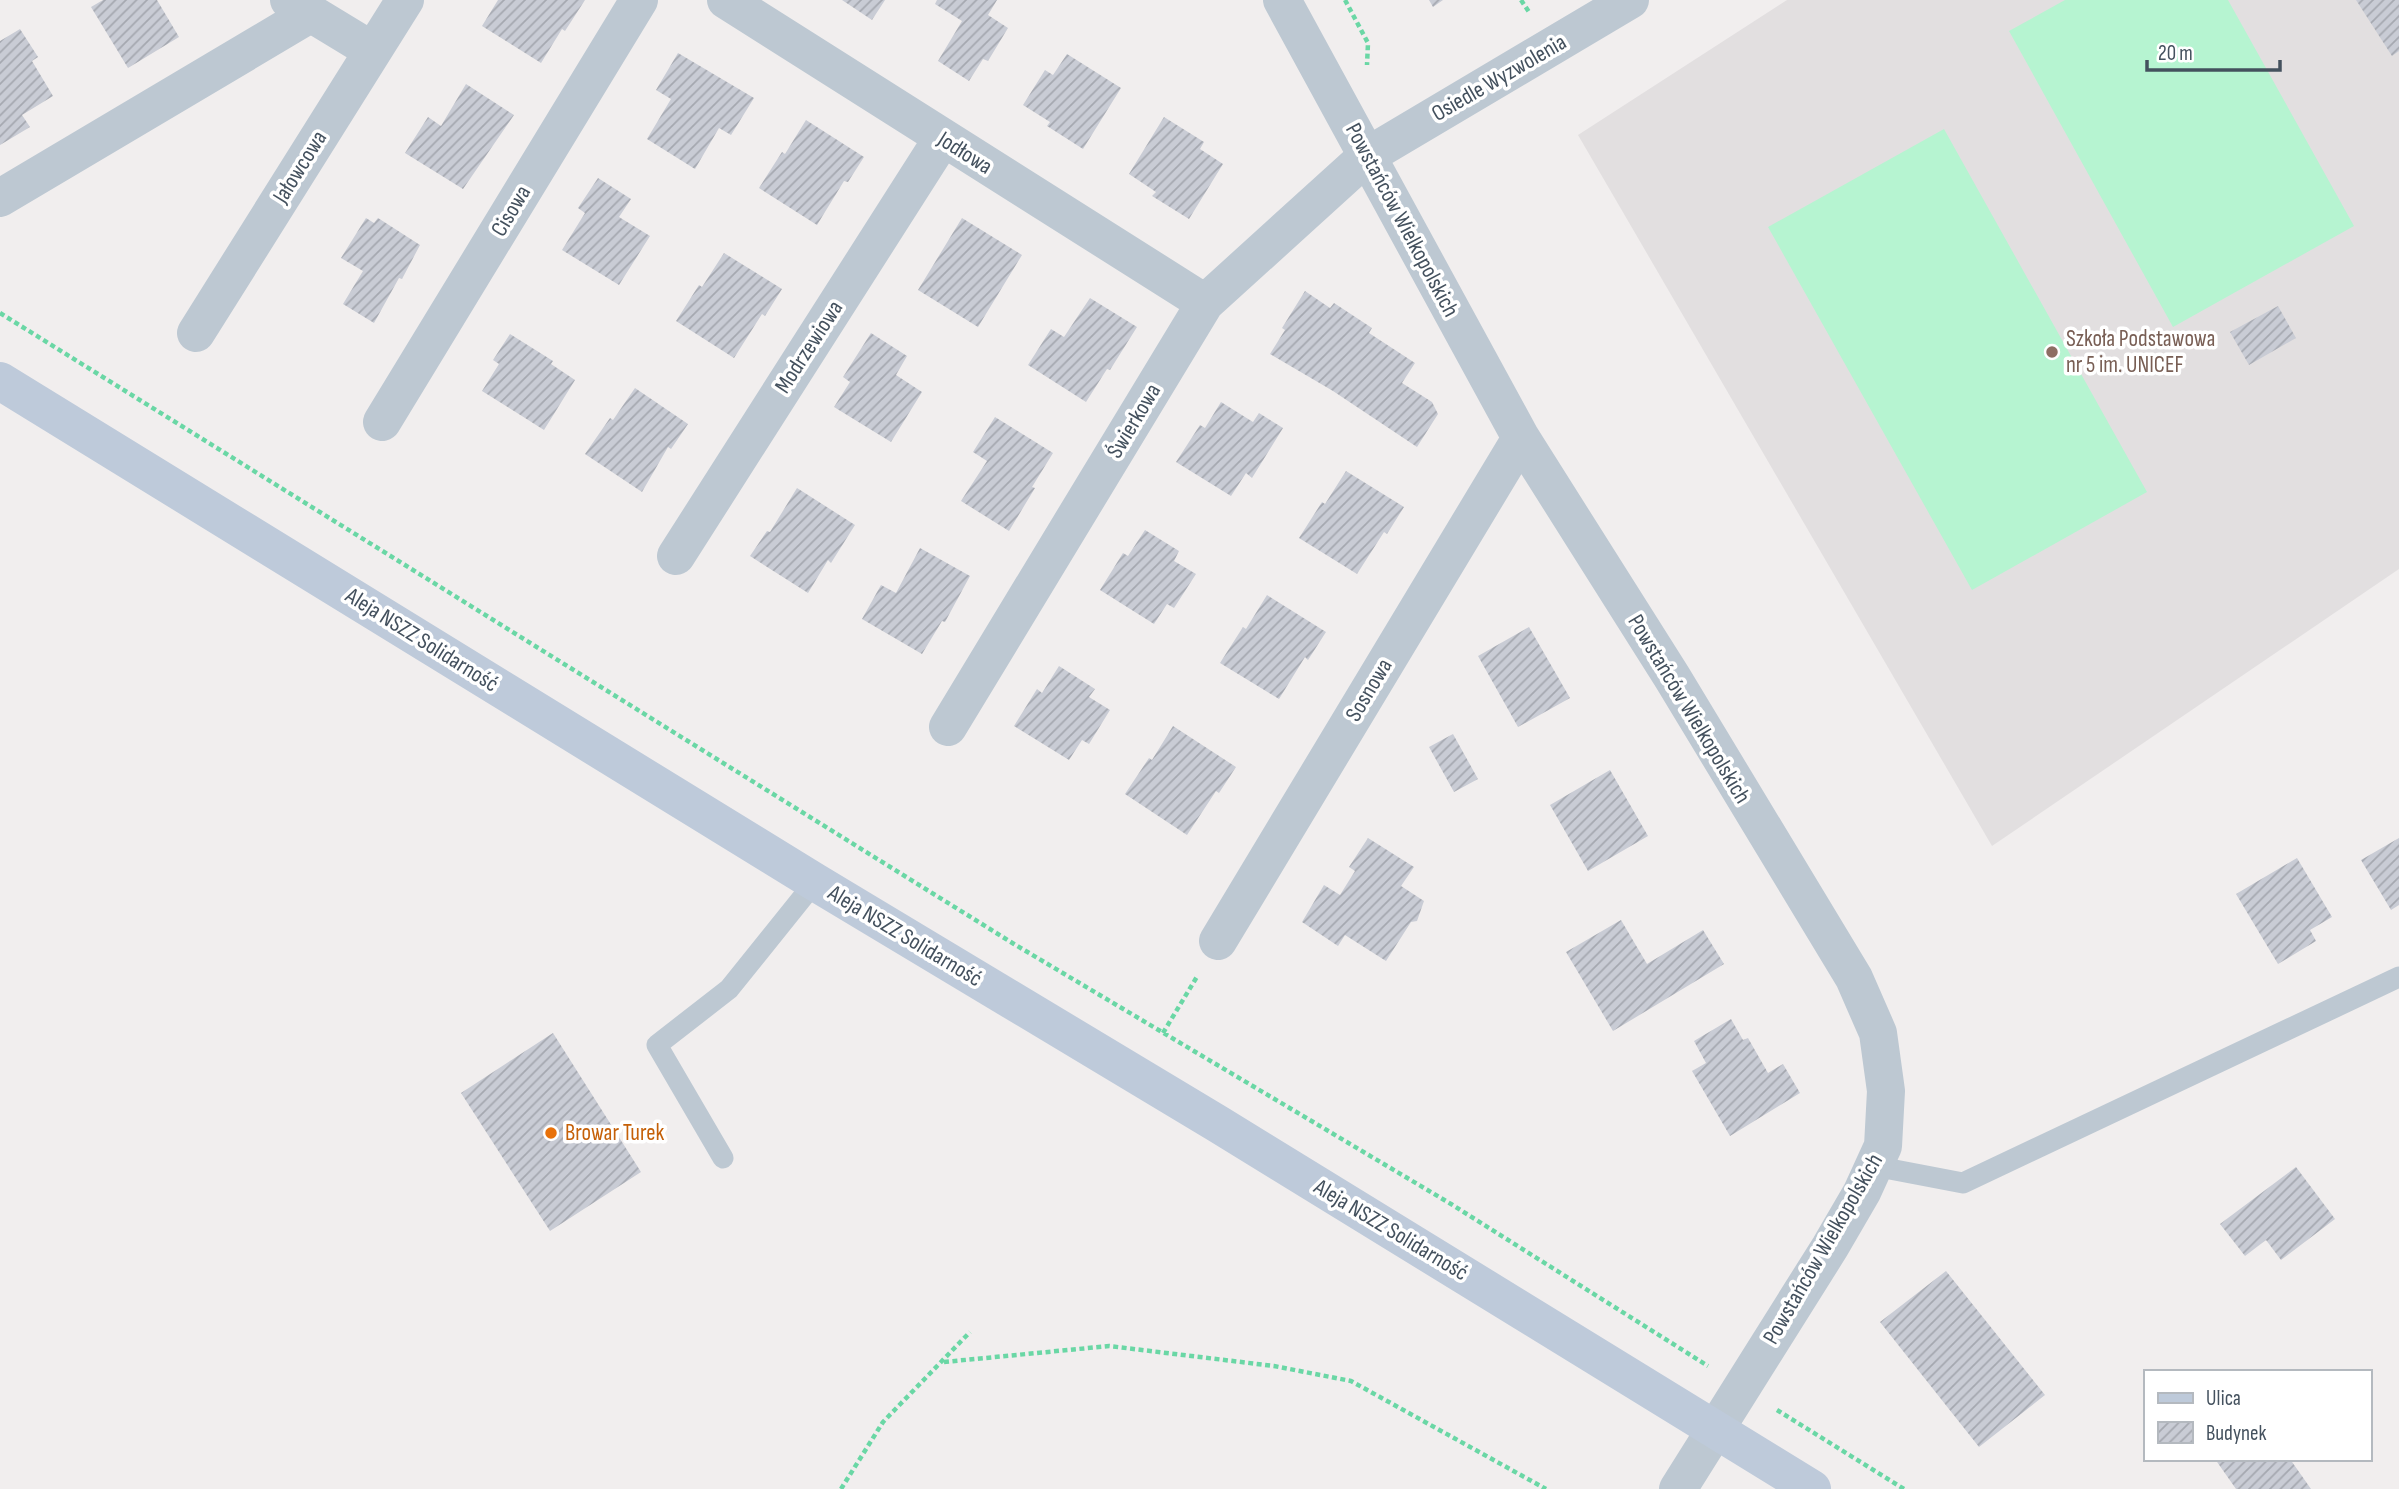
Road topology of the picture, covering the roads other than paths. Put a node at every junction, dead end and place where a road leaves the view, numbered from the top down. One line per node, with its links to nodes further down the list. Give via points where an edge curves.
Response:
1 (405, 0): 7 (street, Jałowcowa)
2 (639, 0): 14 (street, Cisowa)
3 (726, 0): 8 (street, Jodłowa)
4 (1282, 0): 9 (street, Powstańców Wielkopolskich)
5 (1630, 0): 9 (street, Osiedle Wyzwolenia)
6 (300, 7): 7 (street); 10 (street)
7 (373, 51): 12 (street, Jałowcowa)
8 (942, 139): 11 (street, Jodłowa); 16 (street, Modrzewiowa)
9 (1367, 156): 11 (street, Świerkowa); 15 (street, Powstańców Wielkopolskich)
10 (1, 198)
11 (1205, 303): 17 (street, Świerkowa)
12 (196, 333)
13 (0, 381): 18 (street, Aleja NSZZ Solidarność)
14 (382, 422)
15 (1521, 438): 19 (street, Sosnowa); 22 (street, Powstańców Wielkopolskich, via 1854,978 1878,1033 1884,1070 1883,1146)
16 (676, 556)
17 (948, 727)
18 (815, 882): 21 (lane, via 729,989 657,1045); 23 (street, Aleja NSZZ Solidarność)
19 (1218, 941)
20 (2399, 976): 22 (lane, via 1963,1183)
21 (723, 1158)
22 (1874, 1166): 23 (street, Powstańców Wielkopolskich, via 1830,1247)
23 (1716, 1428): 24 (street, Powstańców Wielkopolskich); 25 (street, Aleja NSZZ Solidarność)
24 (1678, 1489)
25 (1812, 1489)

